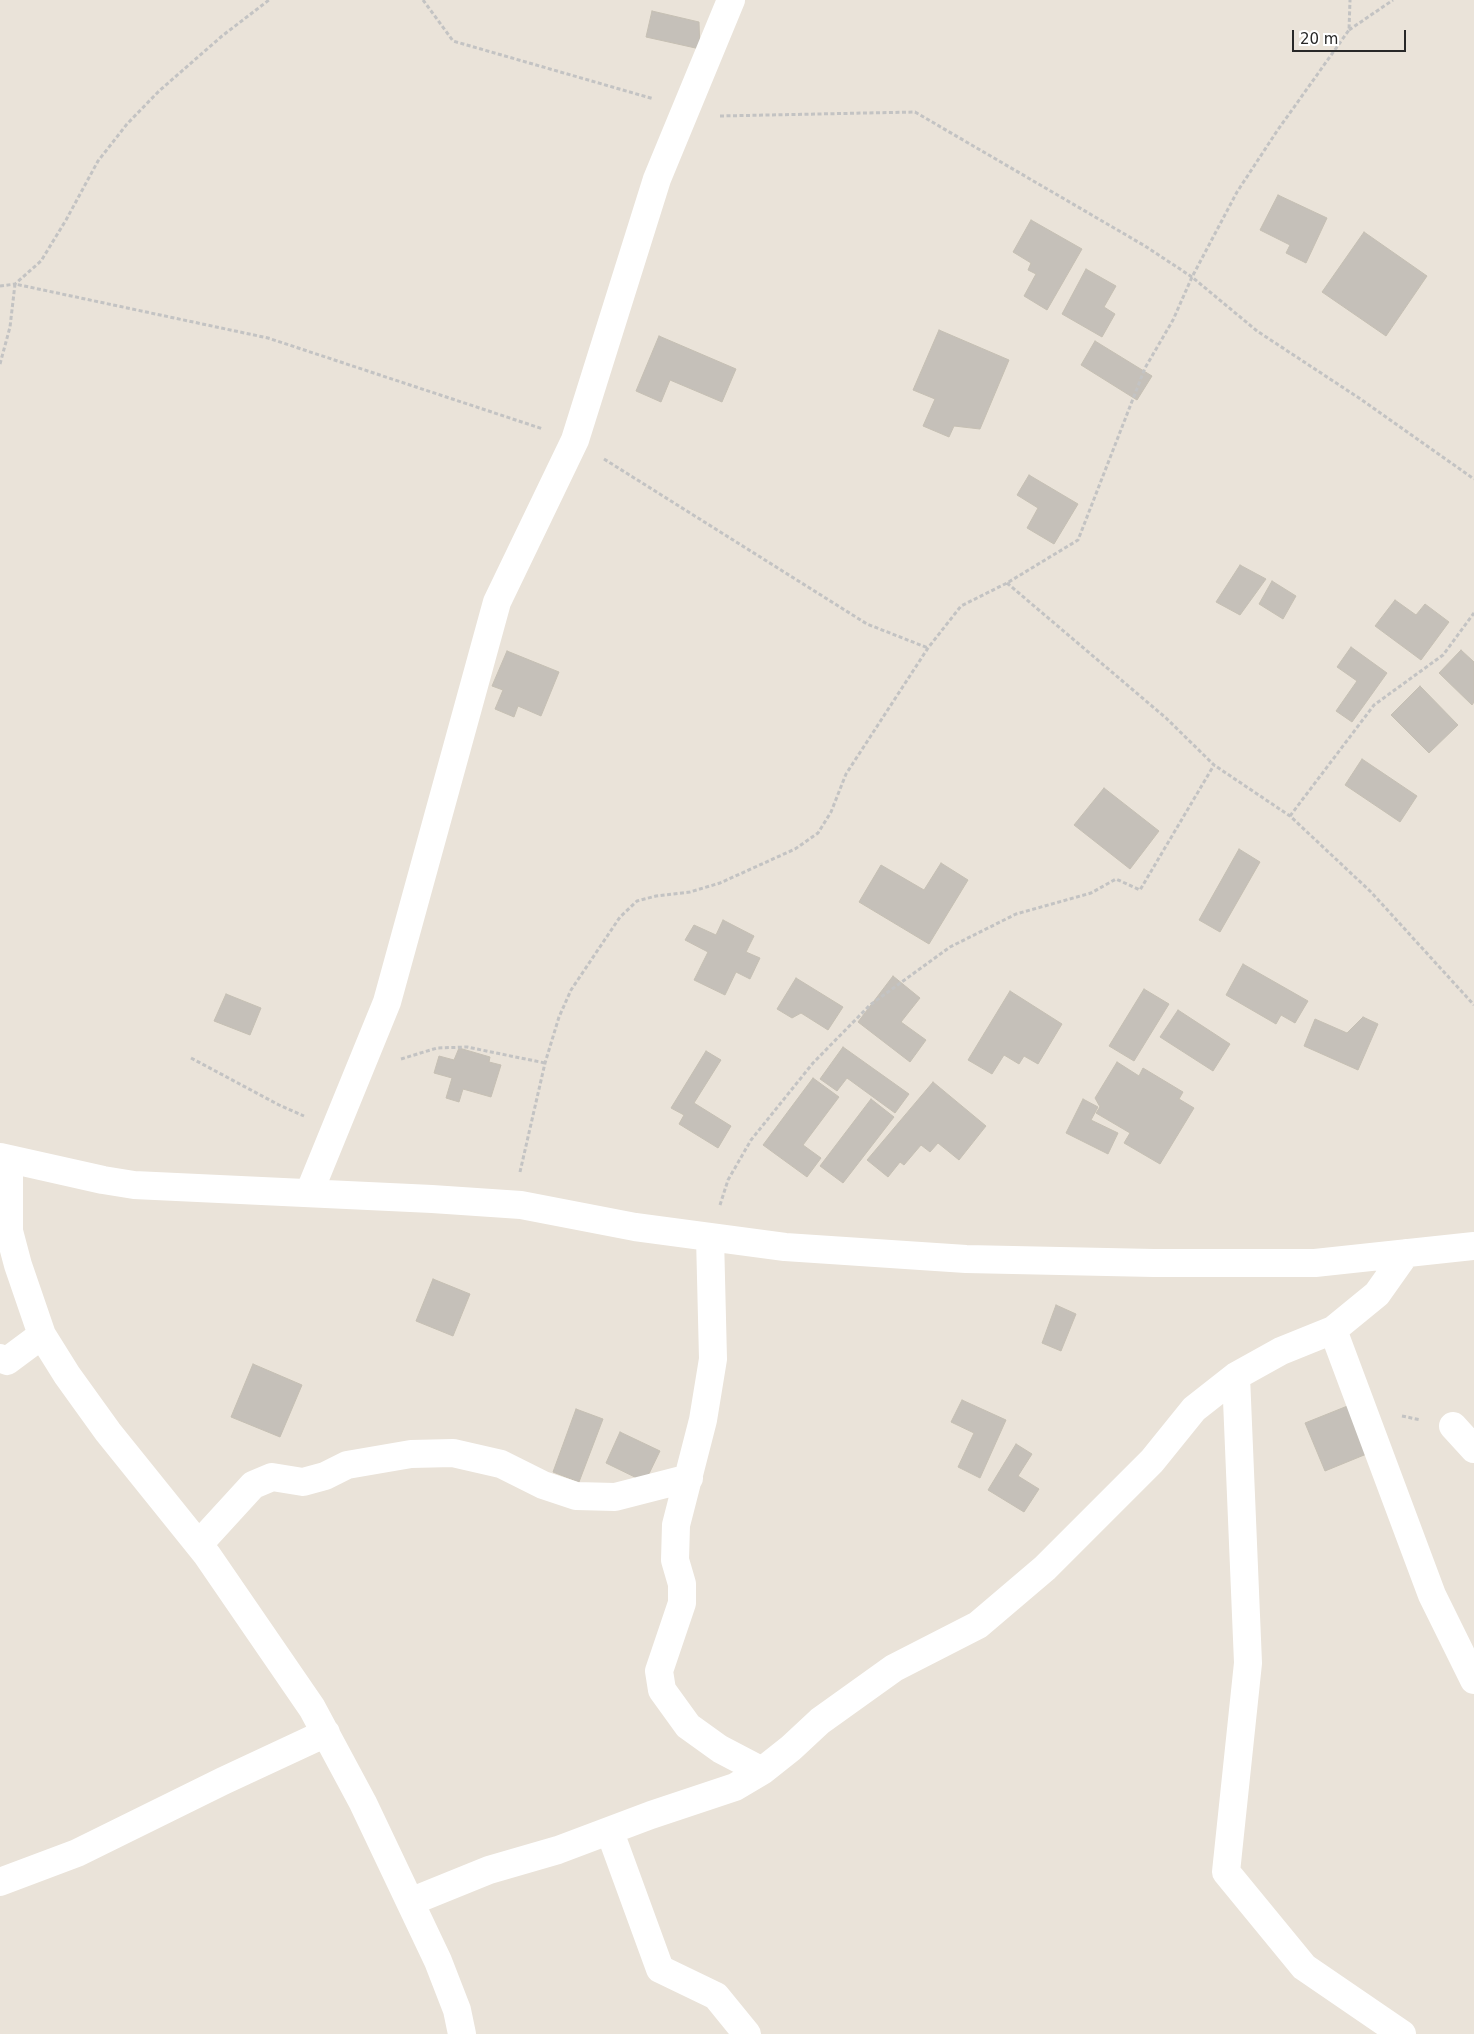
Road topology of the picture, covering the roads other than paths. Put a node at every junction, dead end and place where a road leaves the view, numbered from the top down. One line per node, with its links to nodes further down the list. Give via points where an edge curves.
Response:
1 (731, 0): 3 (street, via 657,179 575,440 496,602 387,1002)
2 (4, 1158): 3 (street, via 134,1185); 8 (street, via 9,1231)
3 (309, 1194): 4 (street, via 512,1204)
4 (710, 1237): 6 (street, via 785,1247 966,1259 1315,1263); 13 (street, via 713,1360)
5 (1474, 1246): 6 (street)
6 (1406, 1253): 7 (street, via 1377,1294)
7 (1333, 1330): 10 (street); 15 (street, via 1432,1595)
8 (42, 1335): 9 (street, via 7,1361); 14 (street, via 108,1432)
9 (0, 1358)
10 (1236, 1376): 17 (street, via 1194,1409 1152,1461 1045,1568 1008,1600 978,1625 894,1668 820,1721); 23 (street, via 1248,1663 1226,1872 1304,1967)
11 (1453, 1426): 12 (street)
12 (1474, 1449)
13 (689, 1478): 14 (street, via 614,1497 576,1496 543,1485 502,1464 453,1453 411,1454 347,1465 303,1482 272,1477 252,1485); 17 (street, via 676,1525 674,1560 682,1584 682,1603 659,1672 662,1690 688,1726 720,1749)
14 (199, 1544): 16 (street)
15 (1474, 1680)
16 (326, 1733): 19 (street, via 77,1853); 20 (street)
17 (762, 1771): 18 (street, via 735,1787)
18 (610, 1832): 20 (street, via 489,1870); 22 (street, via 660,1969 716,1996)
19 (0, 1882)
20 (410, 1902): 21 (street, via 438,1961 457,2010)
21 (462, 2034)
22 (747, 2034)
23 (1402, 2034)

